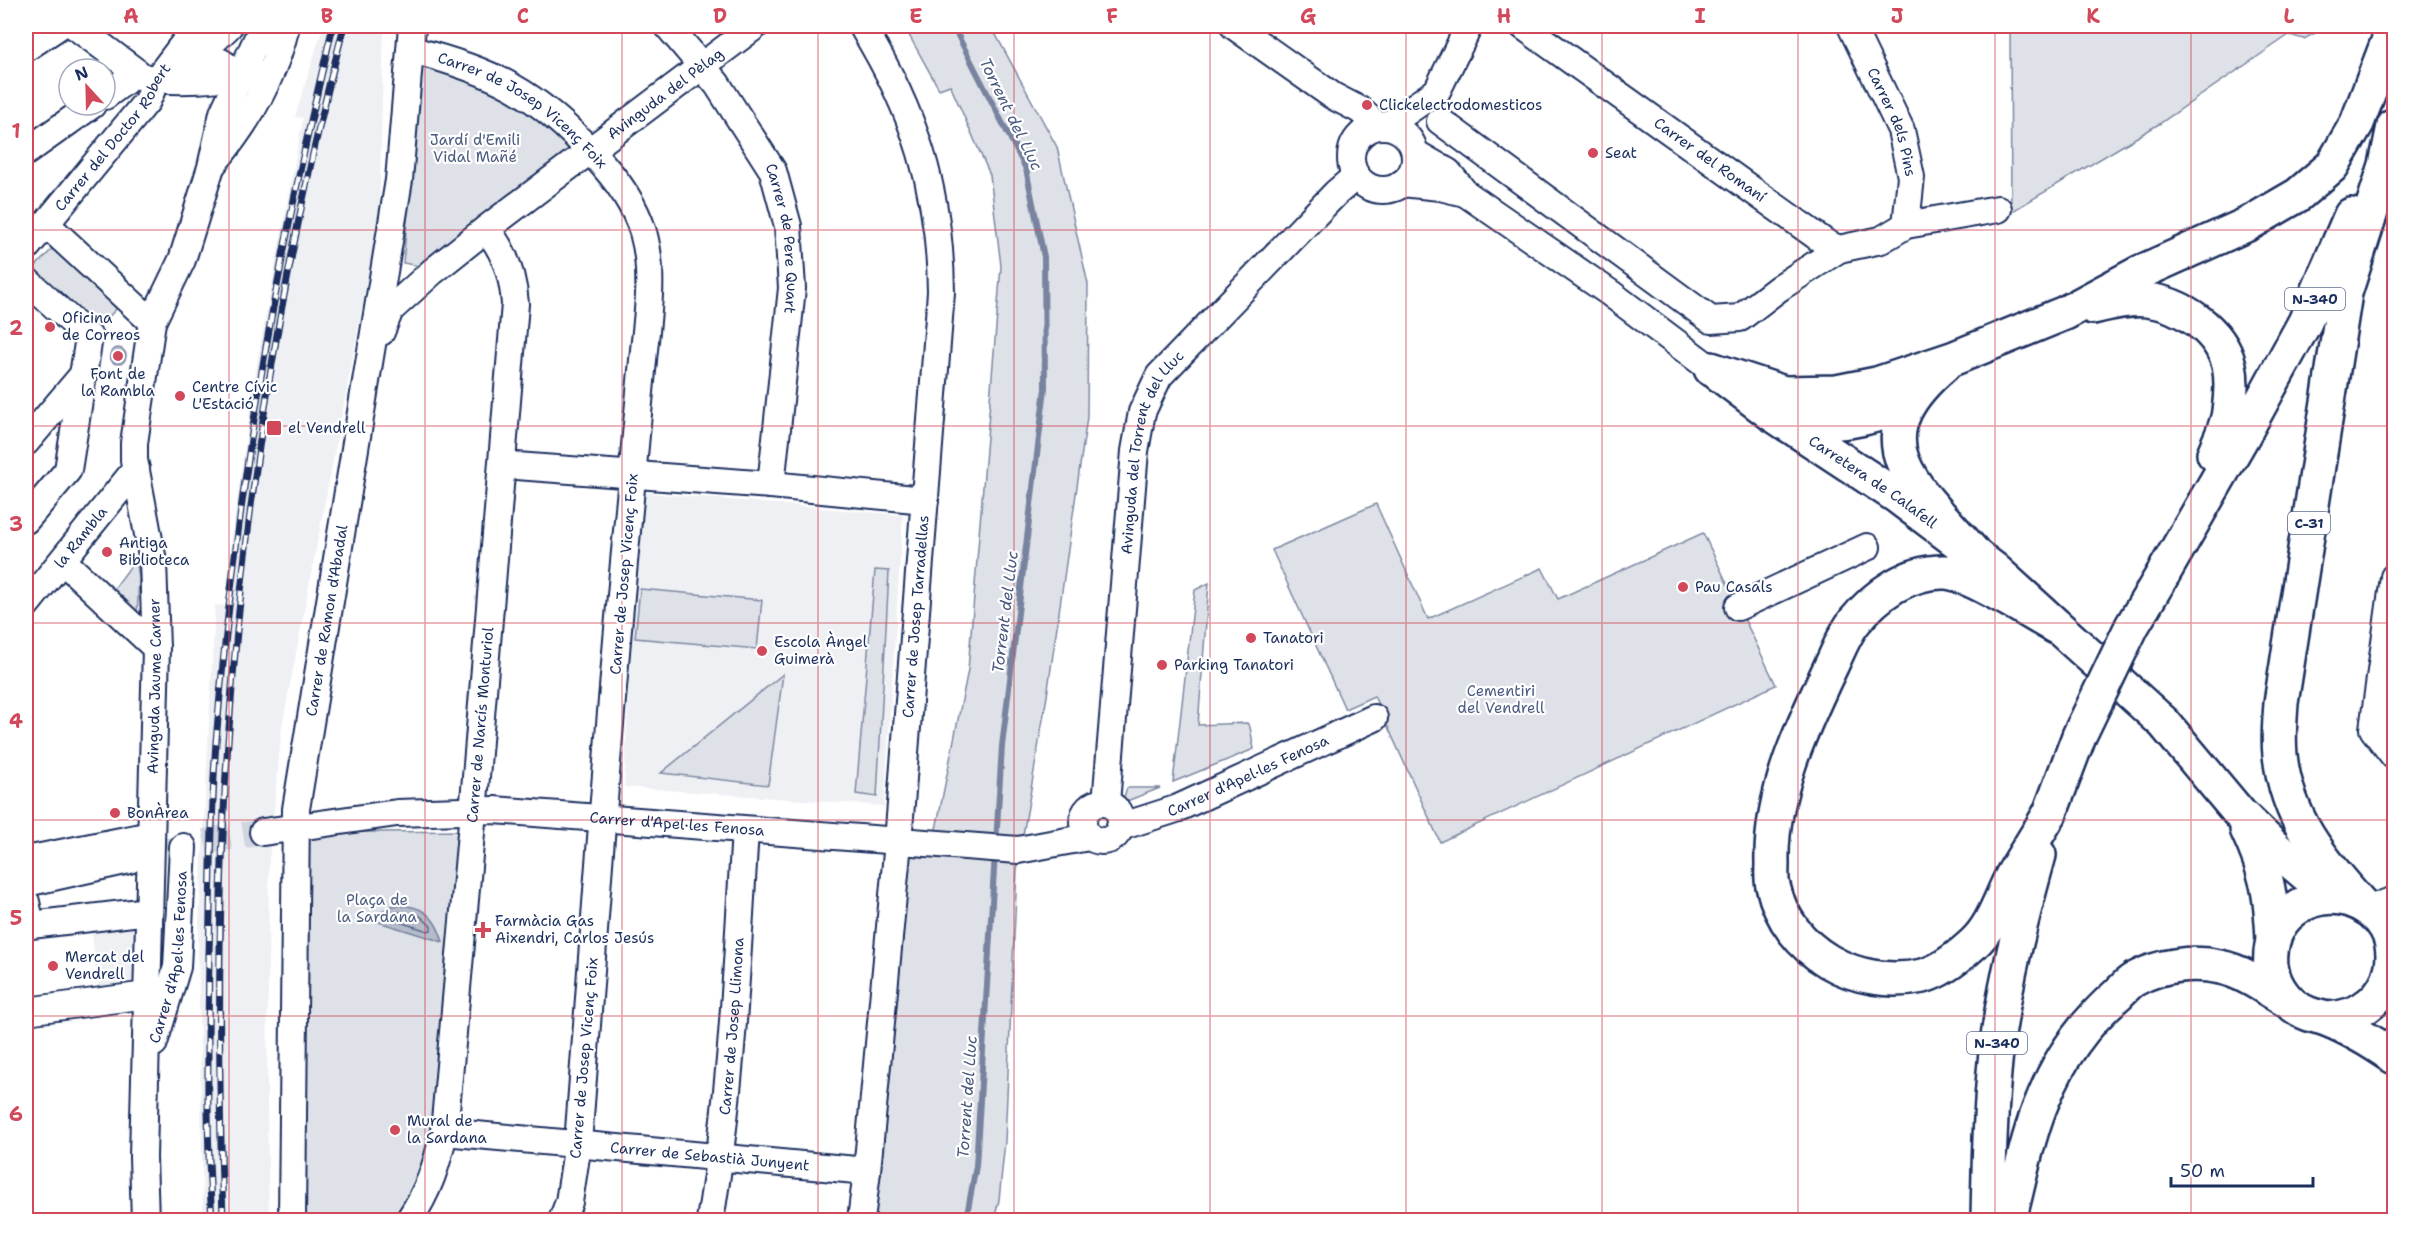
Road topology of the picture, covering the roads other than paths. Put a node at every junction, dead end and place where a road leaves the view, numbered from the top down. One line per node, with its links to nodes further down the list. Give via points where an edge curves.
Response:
1 (59, 26): 17 (street)
2 (75, 26): 22 (street)
3 (197, 26): 22 (street, Carrer del Doctor Robert)
4 (229, 26): 20 (street, via 206,48)
5 (263, 26): 21 (street)
6 (278, 26): 21 (street, via 258,61)
7 (286, 26): 27 (street, Avinguda Jaume Carner, via 262,92)
8 (668, 26): 18 (street, Carrer de Pere Quart)
9 (755, 26): 18 (street, Avinguda del Pèlag)
10 (862, 26): 60 (street, Carrer de Josep Tarradellas, via 909,115 924,160 940,250 941,292)
11 (1234, 26): 25 (street)
12 (1469, 26): 24 (street)
13 (1523, 26): 43 (street, Carrer del Romaní)
14 (1851, 26): 40 (street, Carrer dels Pins, via 1901,130 1911,177)
15 (2394, 26): 47 (main road, via 2357,123 2332,166 2273,212 2141,272)
16 (412, 38): 33 (street, Carrer de Josep Vicenç Foix, via 508,83 539,103); 46 (street, Carrer de Ramon d'Abadal, via 399,180)
17 (26, 48)
18 (703, 65): 33 (street, Avinguda del Pèlag); 59 (street, Carrer de Pere Quart, via 773,171 788,226 792,288)
19 (2394, 67): 61 (main road, N-340, via 2375,146 2309,312)
20 (193, 68): 21 (street, via 221,62); 22 (street); 27 (street)
21 (240, 75): 27 (street, via 244,92)
22 (146, 76): 23 (street); 39 (street, Carrer del Doctor Robert, via 147,101)
23 (117, 90)
24 (1437, 91): 28 (street); 29 (street)
25 (1333, 96): 29 (street); 31 (street)
26 (75, 117): 34 (street)
27 (234, 118): 48 (street, Avinguda Jaume Carner, via 211,167 182,260)
28 (1440, 121): 32 (street); 43 (street, via 1711,320 1740,318)
29 (1382, 126): 31 (street, via 1363,133); 32 (street, via 1404,134)
30 (2394, 126): 89 (main road, C-31, via 2386,165 2345,293 2281,703 2280,754 2288,793 2306,836 2322,859)
31 (1353, 146): 35 (street, via 1352,167)
32 (1413, 148): 36 (street, via 1411,173); 37 (street, Carretera de Calafell, via 1448,172)
33 (590, 150): 41 (street, Avinguda del Pèlag); 58 (street, Carrer de Josep Vicenç Foix, via 630,200 643,233 650,282)
34 (26, 152)
35 (1356, 176): 36 (street, via 1378,190); 73 (street, Avinguda del Torrent del Lluc, via 1160,376 1142,412 1135,451)
36 (1402, 183): 37 (street, Carretera de Calafell)
37 (1465, 193): 51 (street, Carretera de Calafell)
38 (1998, 209): 40 (street)
39 (46, 224): 42 (street, Carrer del Doctor Robert); 48 (street)
40 (1906, 225): 43 (street, via 1881,240)
41 (486, 229): 44 (street, Avinguda del Pèlag); 56 (street, Carrer de Narcís Monturiol, via 506,259 515,304)
42 (26, 248)
43 (1839, 249)
44 (432, 272): 46 (street, Avinguda del Pèlag); 50 (street, Avinguda del Pèlag, via 390,310)
45 (26, 280): 52 (street, via 89,337)
46 (383, 283): 50 (street, Carrer de Ramon d'Abadal)
47 (2065, 313): 49 (main road); 61 (main road, via 2112,303 2146,300 2167,304 2193,315 2223,350 2231,381 2229,414)
48 (152, 322): 57 (street, Avinguda Jaume Carner, via 134,443)
49 (1952, 359): 51 (main road, via 1877,384 1837,392 1784,393); 53 (main road)
50 (371, 361): 78 (street, Carrer de Ramon d'Abadal)
51 (1712, 369): 54 (main road, Carretera de Calafell / C-31)
52 (82, 376): 55 (street); 62 (street, via 68,471)
53 (1909, 402): 54 (main road, via 1894,410 1855,419 1815,422); 64 (main road, via 1901,420 1900,459 1910,480)
54 (1772, 414): 64 (main road, Carretera de Calafell / C-31)
55 (26, 442)
56 (503, 465): 58 (street); 74 (street, Carrer de Narcís Monturiol)
57 (136, 469): 65 (street, la Rambla); 70 (street, Avinguda Jaume Carner, via 153,561)
58 (633, 476): 59 (street); 77 (street, Carrer de Josep Vicenç Foix)
59 (771, 485): 60 (street)
60 (925, 500): 84 (street, Carrer de Josep Tarradellas)
61 (2197, 515): 75 (main road, N-340, bridge, via 2132,626 2079,736)
62 (26, 520)
63 (1867, 547): 68 (street)
64 (1973, 552): 69 (main road, Carretera de Calafell / C-31)
65 (63, 561): 67 (street, la Rambla); 70 (street)
66 (2394, 577): 72 (street, via 2373,729)
67 (26, 604)
68 (1738, 607)
69 (2056, 627): 75 (main road, via 1963,576 1946,572 1897,583 1866,609 1844,641 1804,722 1791,759 1776,807 1772,885 1790,928 1809,949 1837,967 1867,976 1924,975 1948,964 1975,943); 76 (main road, Carretera de Calafell / C-31, via 2164,723)
70 (156, 648): 82 (street, Avinguda Jaume Carner)
71 (1374, 718): 79 (street, Carrer d'Apel·les Fenosa, via 1176,809)
72 (2394, 756)
73 (1106, 803): 79 (street, via 1116,809); 83 (street, via 1093,805 1085,814 1083,826)
74 (472, 810): 77 (street, Carrer d'Apel·les Fenosa); 78 (street, Carrer d'Apel·les Fenosa, via 398,813); 101 (street, Carrer de Narcís Monturiol)
75 (2050, 813): 111 (main road, N-340, via 2014,945 1996,1050)
76 (2240, 814): 89 (main road, Carretera de Calafell / C-31, via 2309,877); 92 (main road, Carretera de Calafell / C-31, via 2263,864 2269,889)
77 (604, 818): 80 (street, Carrer d'Apel·les Fenosa); 102 (street, Carrer de Josep Vicenç Foix)
78 (294, 826): 81 (street, Carrer d'Apel·les Fenosa); 106 (street, Carrer de Ramon d'Abadal)
79 (1120, 827): 83 (street, via 1107,840)
80 (745, 830): 84 (street, Carrer d'Apel·les Fenosa); 103 (street, Carrer de Josep Llimona)
81 (263, 832)
82 (151, 835): 86 (street); 90 (street, Avinguda Jaume Carner)
83 (1089, 837): 84 (street, Carrer d'Apel·les Fenosa, via 1018,850)
84 (897, 842): 104 (street, Carrer de Josep Tarradellas)
85 (183, 847): 100 (street, Carrer d'Apel·les Fenosa, via 177,967)
86 (26, 860)
87 (129, 860): 88 (street)
88 (26, 883)
89 (2366, 902): 92 (main road, via 2324,897 2307,902 2280,924); 93 (main road, C-31, via 2388,934)
90 (149, 911): 91 (street); 94 (street, Avinguda Jaume Carner)
91 (27, 917)
92 (2272, 940): 95 (main road, C-31, via 2272,974)
93 (2394, 951): 97 (main road, C-31, via 2391,976 2382,993 2369,1006)
94 (147, 994): 96 (street); 100 (street, Avinguda Jaume Carner)
95 (2289, 1002): 97 (main road, C-31, via 2306,1014); 112 (main road, via 2243,974 2221,967 2198,964 2164,968 2134,979 2078,1035 2059,1065 2027,1147)
96 (26, 1011)
97 (2339, 1017): 98 (main road, C-31); 99 (main road)
98 (2394, 1029)
99 (2394, 1057)
100 (145, 1062): 105 (street, Avinguda Jaume Carner)
101 (444, 1132): 102 (street, Carrer de Sebastià Junyent); 107 (street, Carrer de Narcís Monturiol, via 437,1165 424,1198)
102 (578, 1143): 103 (street, Carrer de Sebastià Junyent); 108 (street, Carrer de Josep Vicenç Foix, via 569,1202)
103 (721, 1158): 104 (street, Carrer de Sebastià Junyent); 109 (street, Carrer de Josep Llimona)
104 (867, 1171): 110 (street, Carrer de Josep Tarradellas)
105 (145, 1221)
106 (292, 1221)
107 (409, 1221)
108 (562, 1221)
109 (710, 1221)
110 (861, 1221)
111 (1988, 1221)
112 (2009, 1221)

